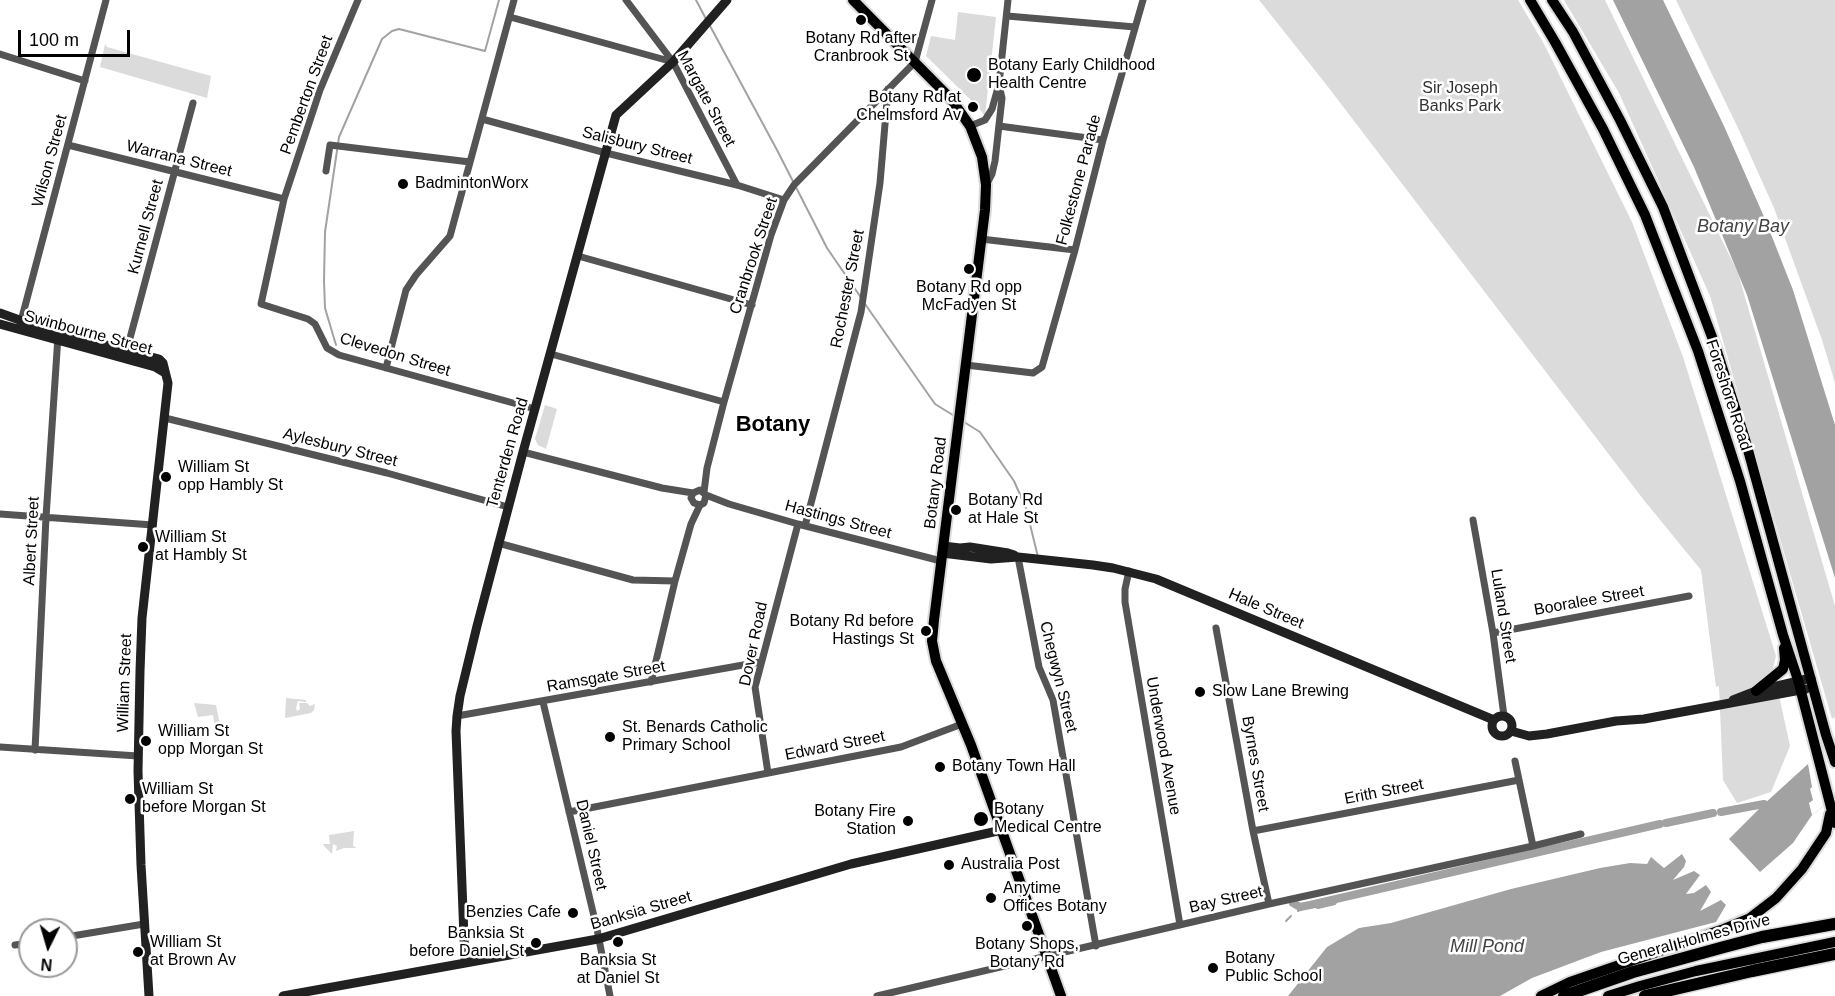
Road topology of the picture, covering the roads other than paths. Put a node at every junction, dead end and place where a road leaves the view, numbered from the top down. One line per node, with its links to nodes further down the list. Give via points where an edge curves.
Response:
1 (106, 0): 18 (street, Wilson Street)
2 (358, 0): 33 (street, Pemberton Street, via 320,90)
3 (514, 0): 13 (street)
4 (626, 0): 16 (street, Margate Street)
5 (727, 0): 16 (street, Tenterden Road)
6 (853, 0): 17 (main road, Botany Road)
7 (932, 0): 17 (street)
8 (1008, 0): 12 (street)
9 (1143, 0): 14 (street, Folkestone Parade)
10 (1530, 0): 67 (main road, Foreshore Road, via 1603,129 1649,226 1698,351)
11 (1552, 0): 70 (main road, Foreshore Road, via 1573,32 1663,207 1716,345)
12 (1007, 16): 14 (street); 19 (street)
13 (510, 17): 16 (street); 22 (street)
14 (1135, 27): 25 (street, Folkestone Parade)
15 (0, 54): 18 (street)
16 (673, 62): 27 (street, Tenterden Road, via 616,115); 31 (street, Margate Street)
17 (915, 62): 20 (street, Cranbrook Street); 23 (main road, Botany Road, via 951,99)
18 (85, 81): 26 (street, Wilson Street)
19 (999, 84): 23 (street, via 990,116); 24 (street)
20 (888, 89): 34 (street, Cranbrook Street); 58 (street, Rochester Street, via 880,183 861,312)
21 (193, 103): 30 (street, Kurnell Street)
22 (482, 119): 27 (street, Salisbury Street); 28 (street)
23 (970, 126): 32 (main road, Botany Road, via 982,157)
24 (999, 126): 25 (street); 32 (street, via 995,161)
25 (1103, 140): 36 (street, Folkestone Parade)
26 (68, 145): 30 (street, Warrana Street); 41 (street, Wilson Street)
27 (606, 153): 31 (street, Salisbury Street); 37 (street, Tenterden Road)
28 (470, 162): 29 (street, via 330,145); 46 (street, via 450,236 406,290)
29 (326, 171)
30 (174, 172): 33 (street, Warrana Street); 44 (street, Kurnell Street)
31 (736, 185): 34 (street, Salisbury Street)
32 (986, 185): 35 (main road, Botany Road)
33 (284, 199): 46 (street, Clevedon Street, via 261,304 308,318 327,348 339,355)
34 (784, 200): 38 (street, Cranbrook Street)
35 (981, 239): 36 (street); 45 (main road, Botany Road)
36 (1075, 250): 45 (street, Folkestone Parade, via 1042,368 1033,373)
37 (578, 256): 38 (street); 43 (street, Tenterden Road)
38 (752, 304): 48 (street, Cranbrook Street)
39 (0, 313): 41 (street, Swinbourne Street)
40 (0, 324): 41 (street, Swinbourne Street)
41 (21, 325): 42 (street, Swinbourne Street)
42 (58, 336): 44 (street, Swinbourne Street); 55 (street, Albert Street)
43 (551, 354): 48 (street); 49 (street, Tenterden Road)
44 (126, 355): 47 (street, Swinbourne Street)
45 (966, 365): 60 (main road, Botany Road)
46 (386, 368): 49 (street, Clevedon Street)
47 (165, 373): 50 (street, William Street)
48 (724, 402): 52 (street, Cranbrook Street)
49 (535, 409): 51 (street, Tenterden Road)
50 (165, 418): 53 (street, Aylesbury Street); 57 (street, William Street)
51 (523, 452): 52 (street, Hastings Street); 53 (street, Tenterden Road)
52 (699, 497): 58 (street, Hastings Street); 63 (street, Cranbrook Street)
53 (508, 507): 59 (street, Tenterden Road)
54 (0, 514): 55 (street)
55 (46, 517): 57 (street); 81 (street, Albert Street)
56 (1473, 520): 66 (street, Luland Street)
57 (153, 525): 82 (street, William Street, via 142,618)
58 (802, 525): 60 (street, Hastings Street); 68 (street, Dover Road)
59 (498, 543): 63 (street, via 633,580); 75 (street, Tenterden Road)
60 (942, 553): 61 (street, Hale Street, via 991,559); 78 (main road, Botany Road, via 933,651)
61 (1018, 557): 62 (street, Hale Street, via 1093,565); 103 (street, Chegwyn Street, via 1039,667 1053,700)
62 (1128, 575): 77 (street, Hale Street, via 1156,579); 97 (street, Underwood Avenue, via 1125,592 1133,654)
63 (675, 581): 69 (street, Cranbrook Street)
64 (1689, 596): 66 (street, Booralee Street)
65 (1216, 628): 91 (street, Byrnes Street)
66 (1493, 633): 76 (street, Luland Street)
67 (1783, 635): 71 (main road, Foreshore Road); 72 (main road, via 1785,665)
68 (760, 662): 69 (street, Ramsgate Street); 85 (street, Dover Road, via 755,687)
69 (651, 682): 73 (street, Ramsgate Street)
70 (1812, 682): 71 (street); 84 (main road, Foreshore Road)
71 (1799, 686): 72 (street); 74 (street); 87 (main road, Foreshore Road)
72 (1756, 691): 74 (street)
73 (543, 702): 75 (street, Ramsgate Street); 88 (street, Daniel Street)
74 (1725, 704): 79 (street, via 1547,734 1529,736)
75 (457, 716): 106 (street, Tenterden Road)
76 (1504, 716): 77 (street); 79 (street, via 1511,722)
77 (1494, 720): 79 (street, via 1492,726 1497,734)
78 (962, 724): 85 (street, Edward Street, via 901,747); 90 (main road, Botany Road)
79 (1511, 731)
80 (0, 747): 81 (street)
81 (35, 750): 82 (street)
82 (138, 756): 95 (street, William Street)
83 (1515, 761): 86 (street)
84 (1835, 762)
85 (768, 773): 88 (street, Edward Street)
86 (1519, 780): 91 (street, Erith Street); 93 (street)
87 (1830, 802): 89 (main road, Foreshore Road); 113 (main road, via 1826,833 1802,869 1776,898 1749,918)
88 (569, 812): 99 (street, Daniel Street)
89 (1835, 823)
90 (1002, 830): 99 (street, Banksia Street, via 851,864); 105 (main road, Botany Road)
91 (1253, 831): 94 (street, Byrnes Street)
92 (1581, 834): 93 (street, Bay Street)
93 (1533, 846): 94 (street, Bay Street)
94 (1269, 904): 97 (street, Bay Street)
95 (144, 924): 98 (street); 108 (street, William Street)
96 (1835, 924): 114 (highway, General Holmes Drive, via 1762,938 1633,972)
97 (1180, 925): 103 (street, Bay Street)
98 (78, 935)
99 (598, 939): 106 (street, Banksia Street); 110 (street, Daniel Street)
100 (1835, 942): 115 (main road, via 1696,971)
101 (15, 945): 102 (street)
102 (18, 945)
103 (1096, 946): 105 (street, Bay Street)
104 (1835, 954): 116 (highway)
105 (1047, 957): 111 (street, Bay Street); 112 (main road, Botany Road)
106 (465, 963): 107 (street, Banksia Street)
107 (331, 992): 109 (street, Banksia Street)
108 (149, 996)
109 (283, 996)
110 (610, 996)
111 (877, 996)
112 (1061, 996)
113 (1541, 996)
114 (1564, 996)
115 (1608, 996)
116 (1645, 996)

